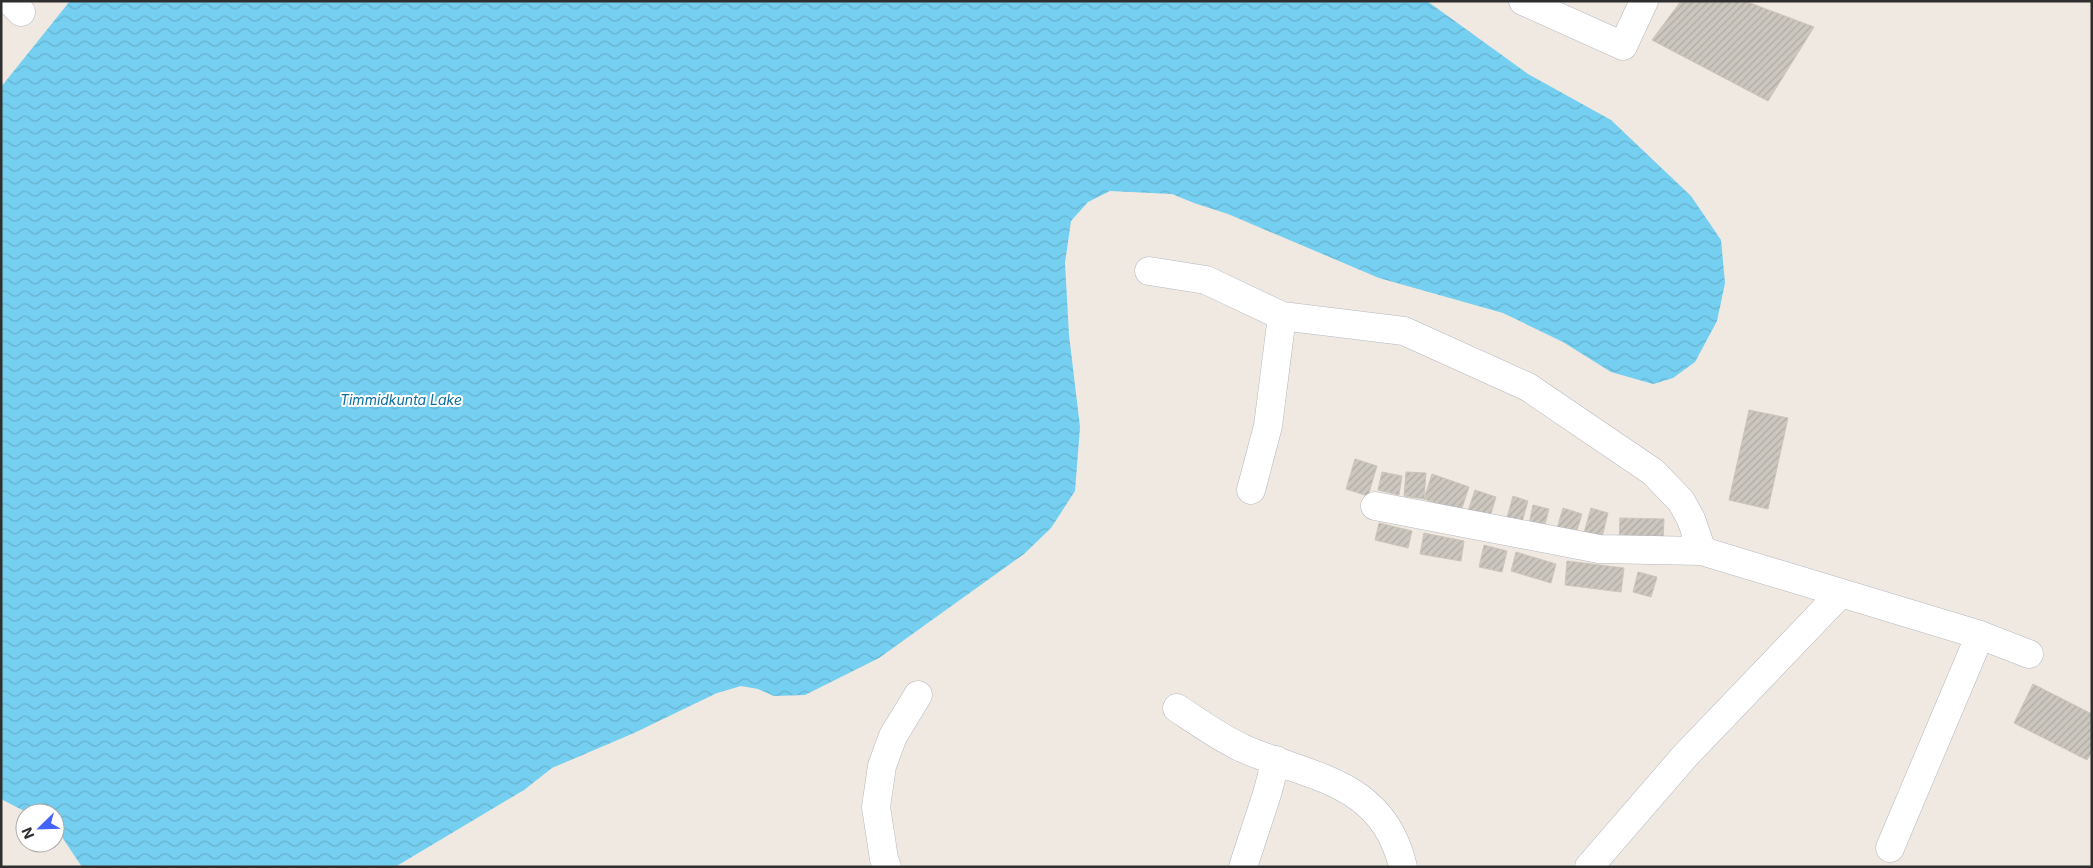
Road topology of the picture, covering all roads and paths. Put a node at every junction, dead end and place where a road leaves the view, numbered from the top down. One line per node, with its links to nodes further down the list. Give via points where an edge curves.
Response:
1 (1524, 1): 2 (street, via 1623,46)
2 (1644, 1)
3 (1148, 272): 4 (street, via 1206,280)
4 (1282, 316): 5 (street, via 1268,426); 7 (street, via 1404,331 1528,387 1653,472 1681,501)
5 (1251, 490)
6 (1375, 506): 7 (street, via 1599,550)
7 (1702, 551): 8 (street)
8 (1841, 593): 9 (street); 18 (street, via 1684,757)
9 (1980, 635): 10 (street); 14 (street)
10 (2029, 654)
11 (918, 695): 15 (street, via 892,736 882,766 876,807)
12 (1177, 708): 13 (street, via 1242,748)
13 (1276, 760): 16 (street, via 1268,794); 17 (street, via 1339,784 1375,810 1389,830)
14 (1890, 848)
15 (888, 867)
16 (1242, 867)
17 (1403, 867)
18 (1589, 867)

